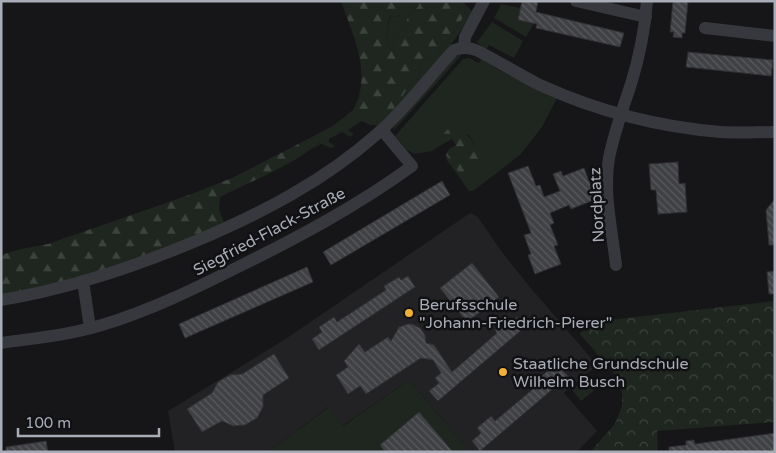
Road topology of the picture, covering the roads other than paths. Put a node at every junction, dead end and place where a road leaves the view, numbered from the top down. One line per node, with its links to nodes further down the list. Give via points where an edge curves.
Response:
1 (484, 1): 7 (street, via 464,37)
2 (576, 1): 4 (street)
3 (647, 1): 4 (street, Nordplatz)
4 (646, 17): 8 (street, Nordplatz, via 631,83)
5 (705, 28): 6 (street)
6 (775, 36)
7 (464, 48): 8 (street, via 476,50 560,93); 9 (street, Siegfried-Flack-Straße, via 454,50)
8 (620, 114): 10 (street, via 665,125 722,132); 11 (street, Nordplatz, via 608,172)
9 (382, 130): 12 (street, Siegfried-Flack-Straße, via 330,172 283,201 150,260); 14 (street, Siegfried-Flack-Straße, via 412,166 303,235 191,290)
10 (775, 132)
11 (616, 265)
12 (83, 281): 13 (street, Siegfried-Flack-Straße); 14 (street)
13 (1, 300)
14 (90, 328): 15 (street, Siegfried-Flack-Straße)
15 (1, 343)

